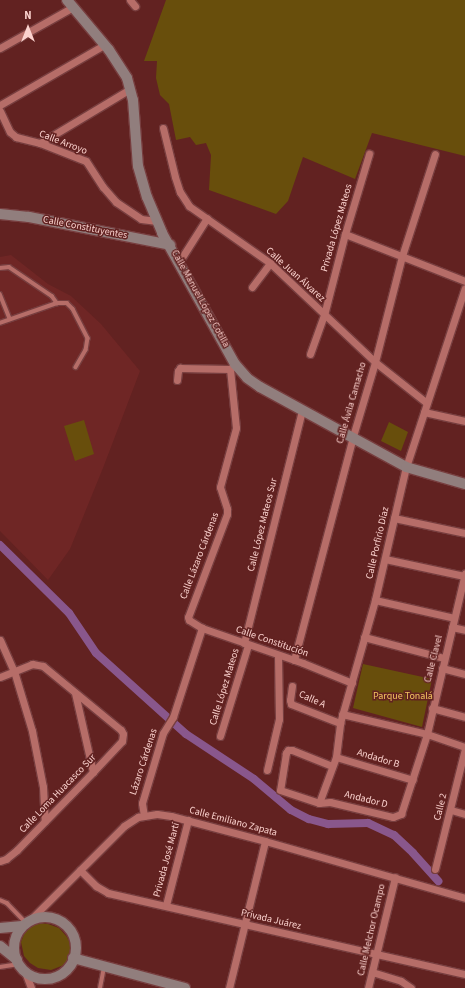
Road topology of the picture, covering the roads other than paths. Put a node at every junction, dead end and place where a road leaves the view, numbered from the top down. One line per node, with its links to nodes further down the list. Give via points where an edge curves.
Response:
1 (70, 4): 2 (street, Calle Manuel López Cotilla); 3 (street)
2 (104, 45): 4 (street, Calle Manuel López Cotilla, via 127,78); 5 (street)
3 (0, 48)
4 (130, 90): 8 (street); 13 (street, Calle Manuel López Cotilla, via 138,166 147,198)
5 (0, 105)
6 (0, 111): 8 (street, Calle Arroyo, via 10,132 16,137)
7 (163, 128): 12 (street, Calle Juan Álvarez, via 180,192 189,206)
8 (40, 143): 13 (street, Calle Arroyo, via 86,161 103,187 121,206 141,219)
9 (369, 154): 14 (street, Privada López Mateos)
10 (435, 154): 16 (street, Calle Ávila Camacho)
11 (0, 214): 15 (street, Calle Constituyentes, via 28,217)
12 (207, 218): 17 (street); 18 (street, Calle Juan Álvarez)
13 (157, 220): 15 (street, Calle Manuel López Cotilla)
14 (345, 234): 16 (street); 25 (street, Privada López Mateos)
15 (170, 246): 17 (street, Calle Manuel López Cotilla)
16 (402, 256): 20 (street); 29 (street, Calle Ávila Camacho)
17 (179, 262): 30 (street, Calle Manuel López Cotilla)
18 (270, 263): 21 (street); 25 (street, Calle Juan Álvarez)
19 (0, 268): 24 (lane, via 9,267 52,296)
20 (465, 281)
21 (252, 287)
22 (465, 288): 33 (street, Calle Porfirio Díaz)
23 (0, 294): 26 (lane)
24 (57, 303): 26 (lane); 31 (lane, via 67,303 73,309 88,338 86,350)
25 (324, 315): 28 (street, Privada López Mateos); 29 (street, Calle Juan Álvarez)
26 (10, 319): 27 (lane)
27 (0, 323)
28 (310, 354)
29 (375, 362): 33 (street, Calle Juan Álvarez); 37 (street, Calle Ávila Camacho)
30 (233, 366): 32 (street, via 180,368); 34 (street, Calle Manuel López Cotilla, via 260,388); 46 (street, Calle Lázaro Cárdenas, via 236,422 221,482 227,514)
31 (76, 367)
32 (177, 380)
33 (427, 403): 35 (street, Calle Porfirio Díaz)
34 (302, 411): 37 (street, Calle Manuel López Cotilla); 53 (street, Calle López Mateos Sur)
35 (424, 412): 36 (street); 38 (street, Calle Porfirio Díaz)
36 (465, 420)
37 (352, 436): 38 (street, Calle Manuel López Cotilla); 56 (street, Calle Ávila Camacho)
38 (406, 467): 39 (street, Calle Manuel López Cotilla); 40 (street, Calle Porfirio Díaz)
39 (465, 484)
40 (394, 518): 41 (street); 42 (street, Calle Porfirio Díaz)
41 (465, 533)
42 (385, 559): 43 (street); 45 (street, Calle Porfirio Díaz)
43 (465, 574): 44 (street, Calle Clavel)
44 (464, 585): 47 (street, Calle Clavel)
45 (375, 600): 47 (street); 51 (street, Calle Porfirio Díaz)
46 (188, 617): 49 (street, Calle Constitución)
47 (454, 618): 48 (street, Calle Clavel)
48 (452, 627): 50 (street); 55 (street, Calle Clavel)
49 (202, 628): 53 (street, Calle Constitución); 79 (street, Lázaro Cárdenas, via 173,717 163,733 142,803)
50 (465, 630)
51 (364, 637): 55 (street); 61 (street, Calle Porfirio Díaz)
52 (0, 640): 58 (street)
53 (246, 644): 54 (street, Calle Constitución); 69 (street, Calle López Mateos)
54 (278, 655): 56 (street, Calle Constitución); 73 (street, via 279,719)
55 (444, 658): 57 (street, Calle Clavel)
56 (294, 660): 61 (street, Calle Constitución)
57 (442, 668): 59 (street); 64 (street, Calle Clavel)
58 (14, 671): 60 (street); 63 (street, via 32,664 43,666); 82 (street, via 38,759)
59 (465, 674)
60 (0, 677)
61 (352, 683): 65 (street, Calle Porfirio Díaz)
62 (292, 686): 67 (street, Calle A, via 291,704)
63 (75, 693): 74 (street); 74 (street, Calle Loma Huacasco Sur, via 123,734 122,740)
64 (432, 708): 66 (street); 68 (street, Calle Clavel)
65 (342, 714): 67 (street, Calle Porfirio Díaz); 68 (street)
66 (465, 717)
67 (340, 723): 71 (street, Calle Porfirio Díaz)
68 (427, 734): 70 (street); 75 (street, Calle Clavel)
69 (220, 736)
70 (465, 748): 77 (street, Calle 2)
71 (336, 757): 72 (street, Calle Porfirio Díaz); 75 (street, Andador B)
72 (332, 766): 76 (street, Calle Porfirio Díaz); 76 (street, via 292,750 286,753 280,790)
73 (267, 770)
74 (93, 772): 82 (street, Calle Loma Huacasco Sur)
75 (413, 780): 80 (street, Calle Clavel)
76 (319, 803): 80 (street, Andador D, via 330,802)
77 (451, 810): 78 (street); 85 (street, Calle 2)
78 (465, 814)
79 (144, 816): 81 (street, Calle Emiliano Zapata, via 157,814); 86 (street, Calle Emiliano Zapata, via 124,826)
80 (398, 817)
81 (188, 820): 83 (street, Calle Emiliano Zapata); 90 (street, Privada José Martí)
82 (45, 821): 84 (street, Calle Loma Huacasco Sur, via 17,850)
83 (265, 841): 87 (street, Calle Emiliano Zapata); 92 (street)
84 (0, 861)
85 (435, 869)
86 (80, 870): 90 (street, Privada Juárez, via 101,890); 91 (street, Calle Emiliano Zapata)
87 (395, 877): 88 (street, Calle Emiliano Zapata); 95 (street, Calle Melchor Ocampo)
88 (465, 898)
89 (0, 900): 91 (lane, via 7,903)
90 (166, 905): 92 (street, Privada Juárez)
91 (26, 923): 93 (street); 96 (street, via 38,917 51,917 60,921 67,927 74,944); 97 (street, via 15,942)
92 (245, 925): 95 (street, Privada Juárez); 105 (street)
93 (0, 928)
94 (0, 946): 97 (street)
95 (376, 954): 100 (street, Calle Melchor Ocampo); 101 (street, Privada Juárez)
96 (73, 958): 97 (street, via 66,971 51,979 40,979); 99 (street)
97 (20, 966): 98 (lane); 102 (street)
98 (0, 967)
99 (105, 967): 103 (lane); 104 (street)
100 (372, 972): 106 (street, Calle Melchor Ocampo); 107 (street, via 401,981)
101 (465, 974)
102 (31, 988)
103 (100, 988)
104 (185, 988)
105 (229, 988)
106 (368, 988)
107 (411, 988)

